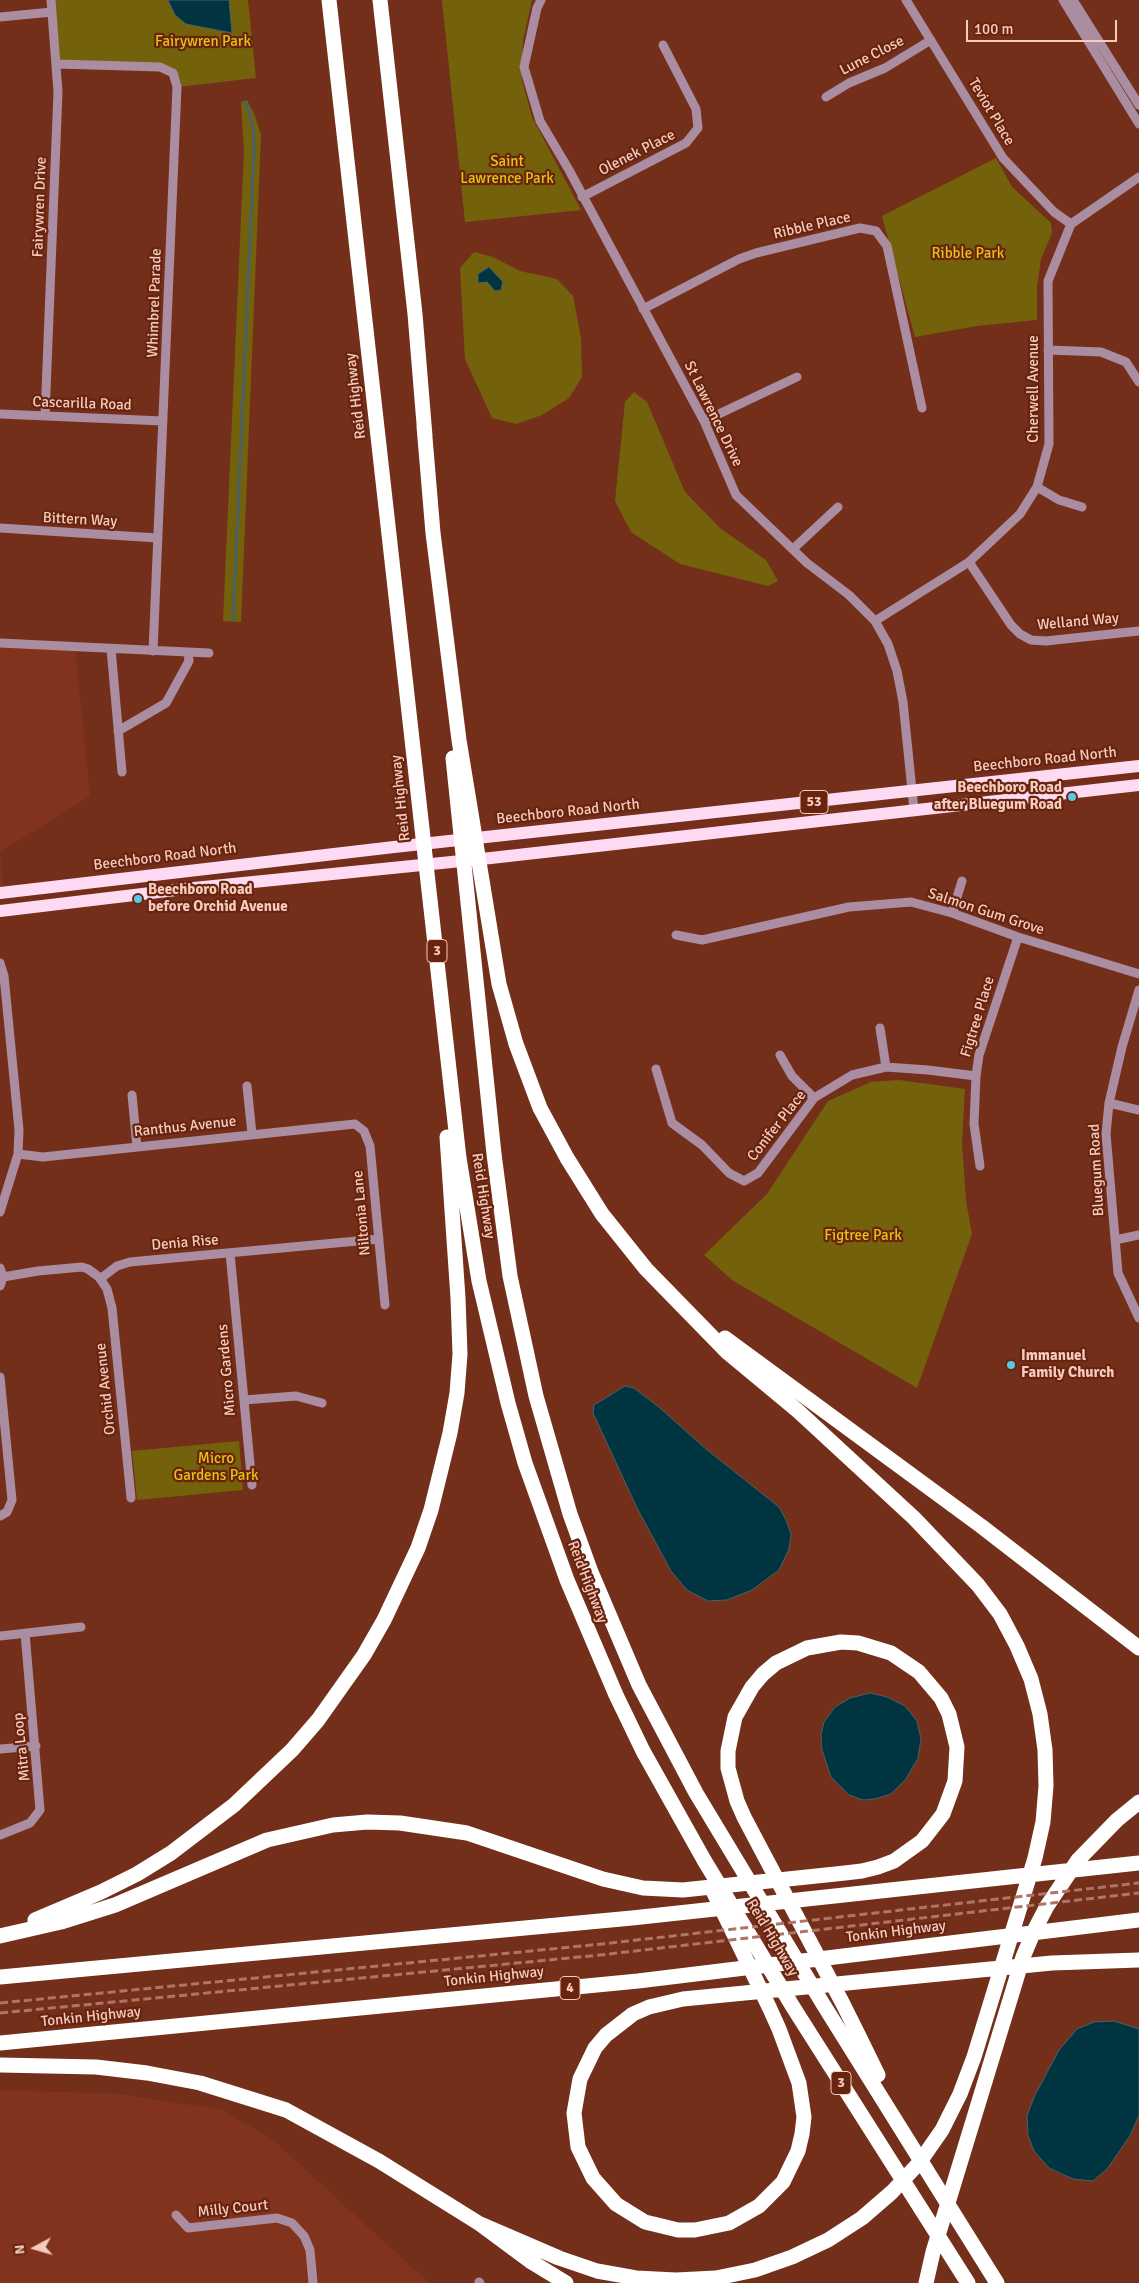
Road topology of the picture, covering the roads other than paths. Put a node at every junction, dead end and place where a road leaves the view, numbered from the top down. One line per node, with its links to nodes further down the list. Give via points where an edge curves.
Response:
1 (51, 0): 8 (street, Fairywren Drive)
2 (329, 0): 55 (highway, Reid Highway / 3)
3 (380, 0): 28 (highway, Reid Highway / 3)
4 (541, 0): 17 (street, St Lawrence Drive, via 524,67 540,121)
5 (906, 0): 10 (street, Teviot Place)
6 (1063, 0): 15 (street)
7 (1073, 0): 14 (street)
8 (52, 12): 9 (street); 12 (street, Fairywren Drive)
9 (0, 17)
10 (931, 40): 13 (street, Lune Close, via 885,68); 18 (street, Teviot Place, via 1003,158 1054,212)
11 (663, 45): 17 (street, Olenek Place, via 696,109 698,128 686,143)
12 (57, 64): 25 (street, Fairywren Drive); 27 (street, Whimbrel Parade, via 160,67 173,73 177,107)
13 (826, 97)
14 (1139, 106)
15 (1139, 124)
16 (1139, 177): 18 (street)
17 (582, 196): 19 (street, St Lawrence Drive)
18 (1071, 224): 20 (street, Cherwell Avenue, via 1048,281)
19 (643, 309): 23 (street, Ribble Place, via 756,252 860,228 876,231 887,246); 26 (street, St Lawrence Drive)
20 (1048, 350): 22 (street, via 1101,352 1126,362); 29 (street, Cherwell Avenue, via 1049,444)
21 (797, 376): 26 (street)
22 (1139, 382)
23 (922, 408)
24 (0, 414): 25 (street, Cascarilla Road)
25 (45, 416): 27 (street, Cascarilla Road)
26 (704, 420): 34 (street, St Lawrence Drive, via 736,495)
27 (163, 421): 33 (street, Whimbrel Parade)
28 (425, 430): 82 (highway, via 433,533 459,740 499,984 516,1044 540,1108 566,1158 602,1214 646,1269); 107 (highway, Reid Highway / 3, via 462,858 501,1215 522,1336 538,1404 570,1514 614,1628 666,1740 823,2004)
29 (1037, 487): 31 (street, via 1059,500); 35 (street, Cherwell Avenue, via 1020,514)
30 (838, 506): 34 (street)
31 (1082, 507)
32 (0, 528): 33 (street, Bittern Way)
33 (158, 538): 40 (street, Whimbrel Parade)
34 (793, 549): 36 (street, St Lawrence Drive, via 849,594)
35 (969, 562): 36 (street, Cherwell Avenue); 37 (street, Welland Way, via 1011,625 1031,640)
36 (875, 621): 47 (street, St Lawrence Drive, via 888,644 897,671)
37 (1139, 631)
38 (0, 643): 39 (street)
39 (110, 649): 40 (street); 43 (street)
40 (153, 651): 41 (street)
41 (188, 653): 42 (street); 43 (street, via 189,661 166,703)
42 (208, 654)
43 (118, 731): 45 (street)
44 (1139, 766): 47 (main road, Beechboro Road North / 53)
45 (122, 772)
46 (1139, 785): 48 (main road, 53)
47 (912, 792): 48 (street, St Lawrence Drive); 50 (main road, Beechboro Road North / 53)
48 (914, 810): 51 (main road, 53)
49 (962, 882): 52 (street)
50 (0, 893)
51 (0, 911)
52 (952, 913): 53 (street, Salmon Gum Grove, via 911,902 883,903 849,907 702,940); 54 (street, Salmon Gum Grove)
53 (676, 935)
54 (1018, 937): 57 (street, Salmon Gum Grove); 63 (street, Figtree Place, via 979,1055)
55 (437, 951): 98 (highway, Reid Highway / 3, via 468,1220 492,1342 508,1403 542,1514 570,1589 616,1695); 101 (highway, via 460,1354 442,1472 402,1585 364,1655 324,1712 292,1750 234,1805 136,1874 65,1909)
56 (0, 963): 72 (street, via 18,1103)
57 (1139, 974)
58 (1139, 990): 67 (street, Bluegum Road)
59 (880, 1028): 61 (street)
60 (780, 1055): 66 (street, via 792,1076)
61 (886, 1068): 63 (street, Conifer Place); 66 (street, Conifer Place, via 852,1075)
62 (656, 1069): 66 (street, Conifer Place, via 672,1123 684,1130 729,1173 744,1181 758,1173)
63 (976, 1076): 73 (street, Figtree Place, via 974,1124)
64 (246, 1086): 70 (street)
65 (132, 1095): 71 (street)
66 (814, 1098)
67 (1109, 1103): 68 (street); 77 (street, Bluegum Road, via 1106,1134)
68 (1139, 1110)
69 (355, 1124): 70 (street, Ranthus Avenue); 76 (street, Niltonia Lane, via 364,1131 370,1146)
70 (252, 1134): 71 (street, Ranthus Avenue)
71 (137, 1147): 72 (street, Ranthus Avenue, via 43,1157)
72 (18, 1154): 74 (street)
73 (980, 1166)
74 (0, 1212)
75 (1139, 1235): 77 (street)
76 (379, 1238): 78 (street, Denia Rise); 81 (street, Niltonia Lane)
77 (1115, 1240): 83 (street, Bluegum Road, via 1118,1273)
78 (230, 1253): 80 (street, Denia Rise, via 130,1262 117,1266); 85 (street, Micro Gardens)
79 (1, 1277): 80 (street, via 76,1267 88,1269)
80 (100, 1280): 88 (street, Orchid Avenue, via 112,1308)
81 (385, 1305)
82 (686, 1309): 93 (highway, via 982,1526); 109 (highway, via 727,1352 798,1411 914,1518 978,1585 1000,1614 1031,1679 1042,1723 1046,1786 1043,1822 974,2057 960,2094 942,2130 919,2163 862,2218 828,2240 755,2270 716,2278 676,2280 636,2278 597,2271)
83 (1139, 1318)
84 (0, 1377): 89 (street, via 12,1500 7,1512)
85 (244, 1400): 86 (street, via 296,1396); 87 (street, Micro Gardens)
86 (322, 1403)
87 (252, 1485)
88 (131, 1498)
89 (0, 1516)
90 (81, 1627): 91 (street)
91 (25, 1633): 92 (street); 94 (street, Mitra Loop)
92 (0, 1636)
93 (1139, 1648)
94 (36, 1746): 95 (street); 97 (street, Mitra Loop, via 40,1810 30,1822)
95 (0, 1750)
96 (1139, 1802): 112 (highway, via 1087,1850 1061,1882 1023,1957)
97 (0, 1835)
98 (702, 1860): 103 (highway, via 770,2009 799,2083 804,2117 798,2151 783,2182 759,2206 729,2223 678,2230 653,2224 616,2204 593,2178 578,2147 574,2113 583,2071 595,2048 619,2024 641,2010 693,1998 1052,1962); 113 (highway, Reid Highway / 3)
99 (1139, 1863): 104 (highway, via 632,1918)
100 (1139, 1920): 105 (highway, Tonkin Highway / 4, via 638,1981)
101 (0, 1931)
102 (0, 1936): 107 (highway, via 116,1905 267,1840 316,1828 367,1822 417,1824 467,1833 603,1879 643,1888 683,1890 862,1871 878,1867 894,1861 922,1841 943,1814 955,1781 957,1747 949,1714 941,1698 920,1672 906,1661 875,1647 841,1642 815,1646 776,1663 752,1687 735,1717 730,1734 728,1768 737,1802 763,1853 842,2002)
103 (1139, 1960)
104 (0, 1977)
105 (0, 2043)
106 (0, 2065): 109 (highway, via 96,2067 147,2073 253,2098 286,2110 379,2161)
107 (906, 2136): 114 (highway, Reid Highway / 3)
108 (176, 2215): 110 (street, Milly Court, via 188,2228 277,2218 292,2224 304,2236 310,2250)
109 (480, 2224): 111 (highway, via 530,2262)
110 (313, 2283)
111 (566, 2283)
112 (926, 2283)
113 (968, 2283)
114 (997, 2283)

